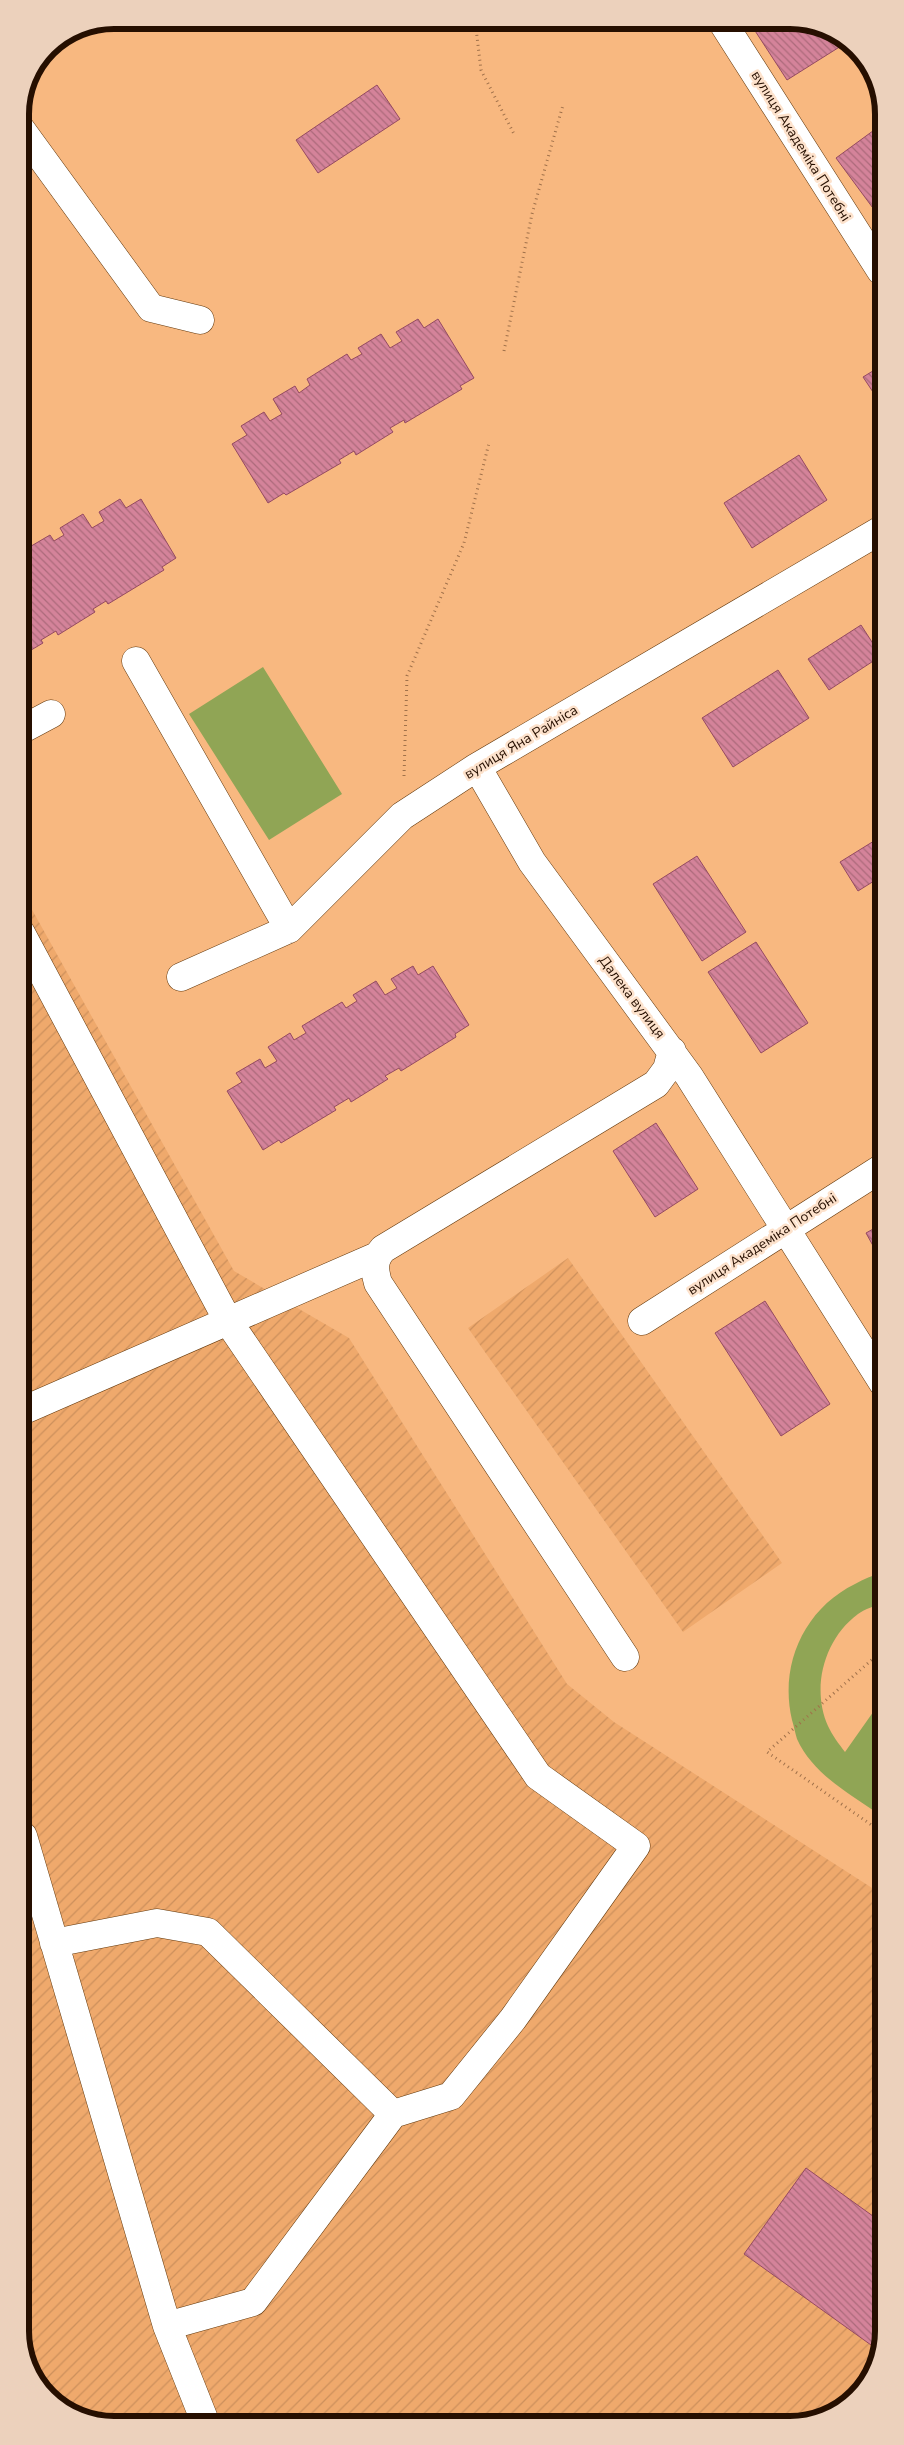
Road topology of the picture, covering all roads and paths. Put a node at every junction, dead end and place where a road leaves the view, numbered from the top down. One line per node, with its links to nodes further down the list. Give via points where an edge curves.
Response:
1 (476, 29): 4 (path, via 481,70)
2 (727, 29): 6 (street, вулиця Академіка Потебні)
3 (563, 105): 8 (path, via 532,214)
4 (514, 134)
5 (29, 140): 7 (street, via 151,308)
6 (875, 262)
7 (200, 320)
8 (504, 351)
9 (489, 444): 15 (path, via 464,543 407,676)
10 (875, 534): 14 (street, вулиця Яна Райніса)
11 (136, 661): 16 (street)
12 (51, 714): 13 (street)
13 (29, 726)
14 (477, 767): 15 (street, вулиця Яна Райніса); 19 (street, Далека вулиця, via 532,862)
15 (402, 816): 16 (street, вулиця Яна Райніса)
16 (289, 929): 18 (street, вулиця Яна Райніса)
17 (29, 948): 23 (street)
18 (180, 977)
19 (672, 1051): 21 (street, Далека вулиця); 22 (street, via 667,1069 656,1084 383,1249)
20 (875, 1172): 21 (street, вулиця Академіка Потебні)
21 (785, 1229): 24 (street, вулиця Академіка Потебні); 25 (street, Далека вулиця)
22 (377, 1256): 23 (street); 27 (street, via 375,1272 378,1283)
23 (228, 1321): 26 (street); 32 (street, via 538,1776 636,1846 513,2019 451,2096)
24 (642, 1321)
25 (875, 1370)
26 (29, 1408)
27 (625, 1657)
28 (875, 1657): 29 (path, via 767,1752)
29 (875, 1827)
30 (29, 1860): 31 (street)
31 (54, 1944): 32 (street, via 157,1923 208,1932); 33 (street)
32 (392, 2114): 33 (street, via 253,2302)
33 (166, 2326): 34 (street)
34 (203, 2416)

